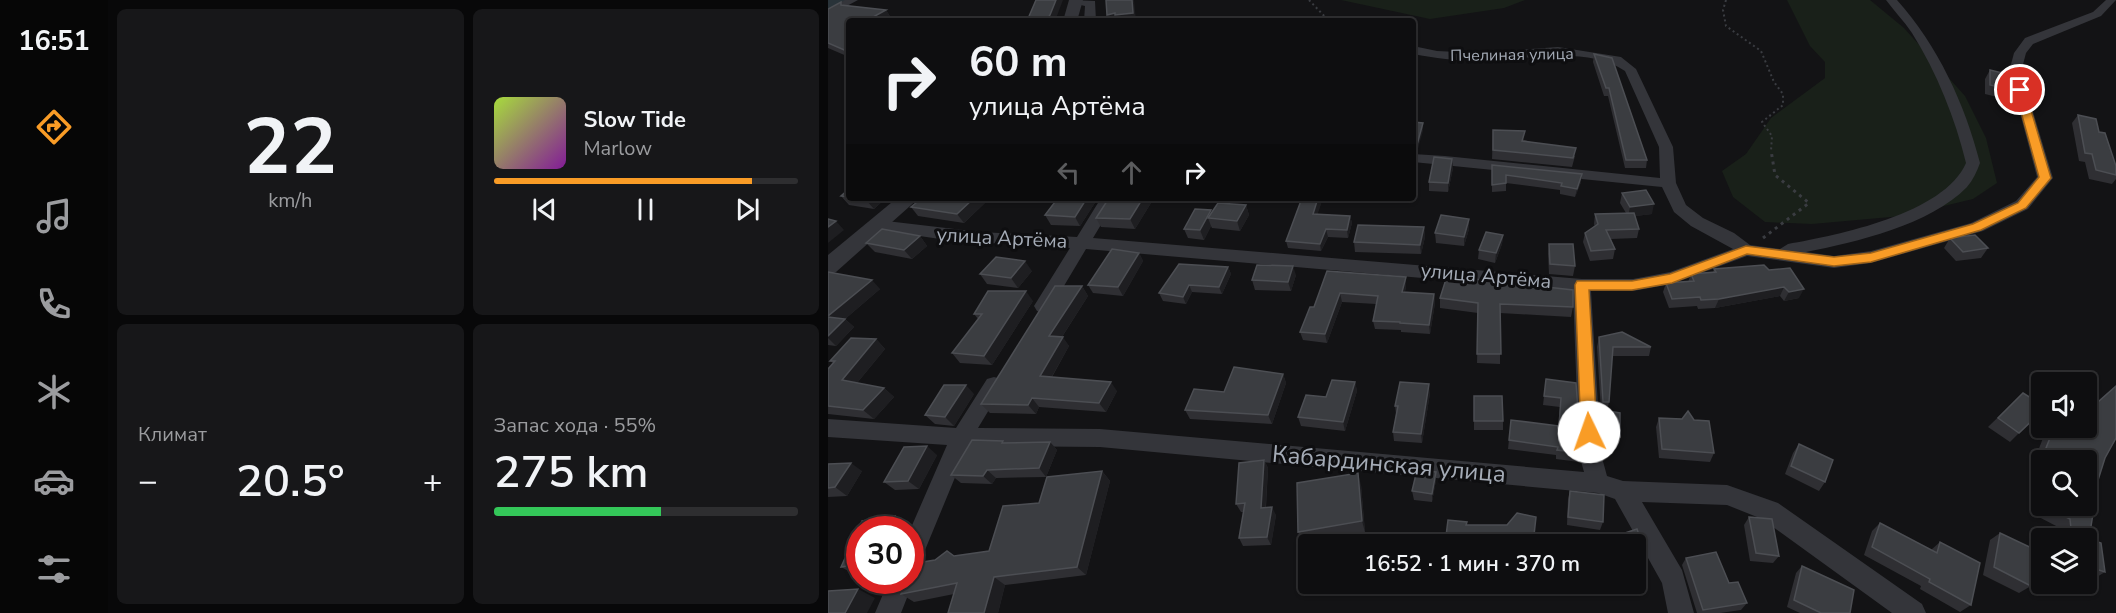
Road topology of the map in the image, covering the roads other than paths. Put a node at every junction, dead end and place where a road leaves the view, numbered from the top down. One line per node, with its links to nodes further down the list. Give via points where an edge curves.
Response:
1 (853, 0): 5 (street)
2 (1891, 0): 16 (street, via 1904,13 1950,95 1967,133 1973,163 1962,185 1928,206 1831,242)
3 (2112, 0): 16 (street, улица Артёма, via 2097,14 2030,40 2020,53 2015,72 2045,178 2022,206 1977,227 1871,257 1834,262)
4 (1076, 1): 6 (street); 7 (street, via 1091,3)
5 (828, 13)
6 (1071, 18)
7 (1090, 18)
8 (1416, 52): 10 (street, Пчелиная улица, via 1479,57 1558,51 1617,60 1630,69 1666,147)
9 (1416, 158): 10 (street)
10 (1668, 183): 15 (street, via 1680,208)
11 (906, 201): 13 (street)
12 (1107, 201): 14 (street)
13 (878, 225): 14 (street, улица Артёма, via 934,234); 17 (street)
14 (1082, 243): 18 (street, улица Артёма); 19 (street)
15 (1747, 250): 16 (street, улица Артёма); 18 (street, улица Артёма, via 1672,278 1632,285)
16 (1772, 253)
17 (828, 267)
18 (1582, 285): 23 (street, via 1590,454)
19 (1034, 320)
20 (1004, 369): 22 (street)
21 (828, 428): 22 (street, Кабардинская улица)
22 (962, 437): 23 (street, Кабардинская улица, via 1100,438); 25 (street)
23 (1598, 483): 24 (street, Кабардинская улица)
24 (1623, 491): 28 (street, via 1673,579); 29 (street, Кабардинская улица, via 1727,495 1770,511)
25 (924, 526)
26 (896, 594): 27 (street)
27 (888, 613)
28 (1681, 613)
29 (1913, 613)

